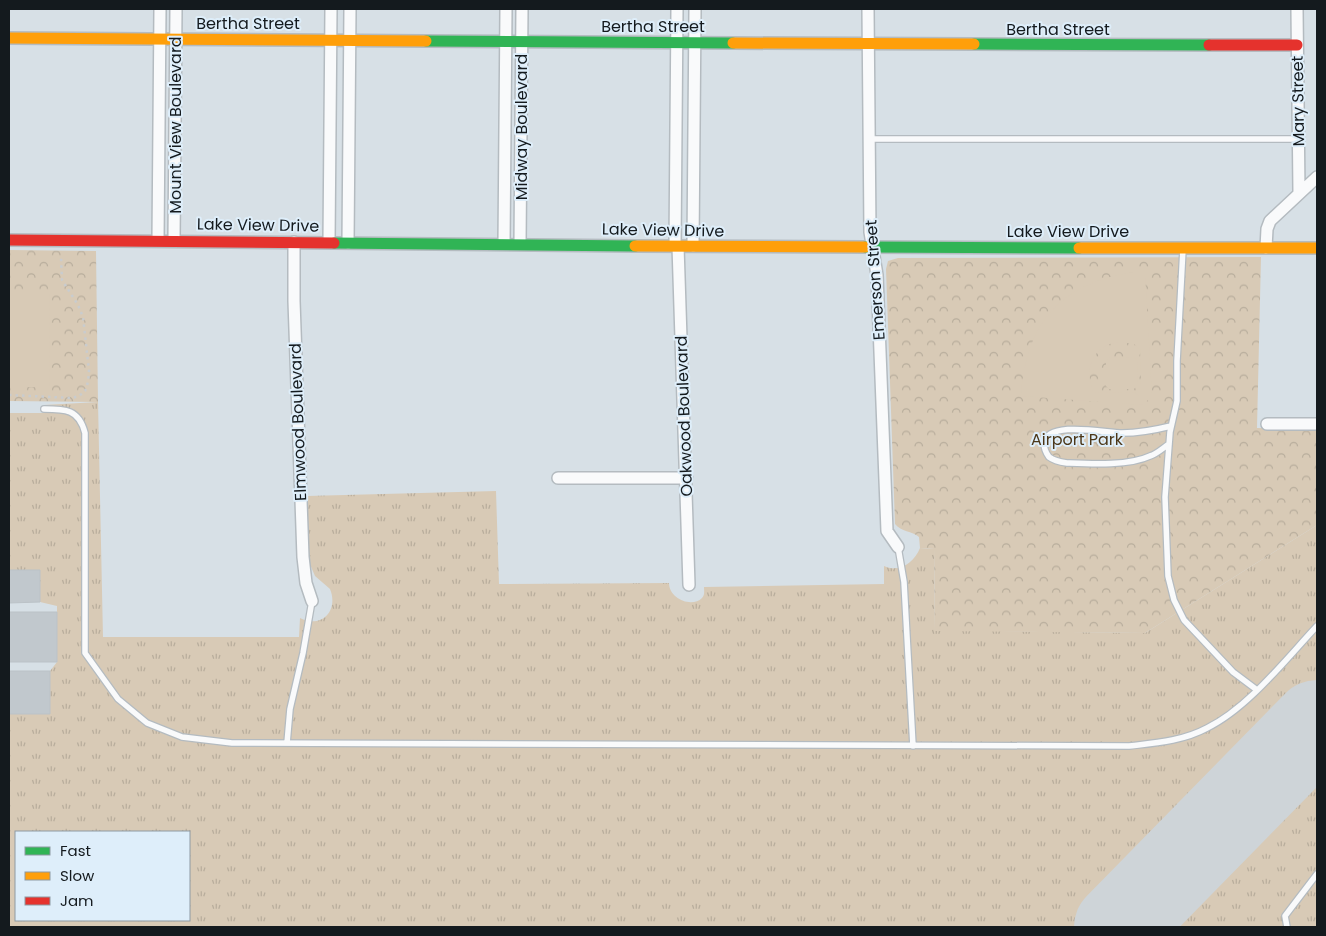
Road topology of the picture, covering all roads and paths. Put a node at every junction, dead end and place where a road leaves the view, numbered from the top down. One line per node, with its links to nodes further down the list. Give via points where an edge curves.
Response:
1 (160, 9): 12 (street, Mount View Boulevard)
2 (176, 9): 13 (street, Mount View Boulevard)
3 (331, 9): 14 (street)
4 (350, 9): 15 (street)
5 (506, 9): 16 (street, Midway Boulevard)
6 (522, 9): 17 (street, Midway Boulevard)
7 (677, 9): 18 (street, Oakwood Boulevard)
8 (695, 9): 19 (street)
9 (868, 9): 20 (street, Emerson Street)
10 (1297, 9): 21 (street, Mary Street)
11 (9, 38): 12 (street, Bertha Street)
12 (160, 39): 13 (street, Bertha Street); 27 (street, Mount View Boulevard)
13 (176, 39): 14 (street, Bertha Street); 28 (street, Mount View Boulevard)
14 (331, 40): 15 (street, Bertha Street); 30 (street)
15 (350, 40): 16 (street, Bertha Street); 31 (street)
16 (505, 41): 17 (street, Bertha Street); 32 (street, Midway Boulevard)
17 (522, 41): 18 (street, Bertha Street); 33 (street, Midway Boulevard)
18 (677, 42): 19 (street, Bertha Street); 34 (street, Oakwood Boulevard)
19 (695, 42): 20 (street, Bertha Street); 35 (street)
20 (868, 44): 21 (street, Bertha Street); 22 (street, Emerson Street)
21 (1297, 45): 23 (street, Mary Street)
22 (870, 139): 23 (lane); 37 (street, Emerson Street, via 870,232)
23 (1299, 139): 25 (street, Mary Street)
24 (1317, 177): 25 (street)
25 (1299, 193): 38 (street, via 1270,221)
26 (9, 240): 27 (street, Lake View Drive)
27 (158, 240): 28 (street, Lake View Drive)
28 (174, 240): 29 (street, Lake View Drive)
29 (294, 242): 30 (street, Lake View Drive); 51 (street, Elmwood Boulevard, via 303,557)
30 (329, 242): 31 (street, Lake View Drive)
31 (348, 243): 32 (street, Lake View Drive)
32 (504, 244): 33 (street, Lake View Drive)
33 (520, 244): 34 (street, Lake View Drive)
34 (677, 246): 35 (street, Lake View Drive); 48 (street, Oakwood Boulevard)
35 (693, 246): 37 (street, Lake View Drive)
36 (1183, 247): 37 (street, Lake View Drive); 38 (street, Lake View Drive); 45 (lane, via 1177,401)
37 (874, 248): 49 (street, Emerson Street, via 887,531)
38 (1266, 248): 39 (street, Lake View Drive)
39 (1317, 248)
40 (61, 257): 41 (path, via 62,280 83,317 89,371 87,385 81,395 72,398)
41 (9, 395)
42 (44, 409): 54 (lane, via 69,411 79,419 84,429 85,653 118,700 147,723 182,737 232,743)
43 (1267, 424): 44 (street)
44 (1317, 424)
45 (1171, 426): 46 (lane); 46 (lane, via 1122,433 1068,429 1047,436 1044,444 1050,458 1074,463 1142,460)
46 (1169, 444): 53 (lane, via 1165,497 1166,561 1174,600 1196,635 1233,672)
47 (558, 478): 48 (street)
48 (686, 478): 50 (street, Oakwood Boulevard)
49 (898, 547): 55 (lane, via 904,582)
50 (688, 586)
51 (312, 601): 54 (lane, via 290,709)
52 (1317, 626): 53 (lane)
53 (1257, 690): 55 (lane, via 1240,708 1207,729 1169,741 1129,746)
54 (287, 743): 55 (lane)
55 (914, 746)
56 (1317, 874): 57 (lane, via 1285,916)
57 (1288, 927)

